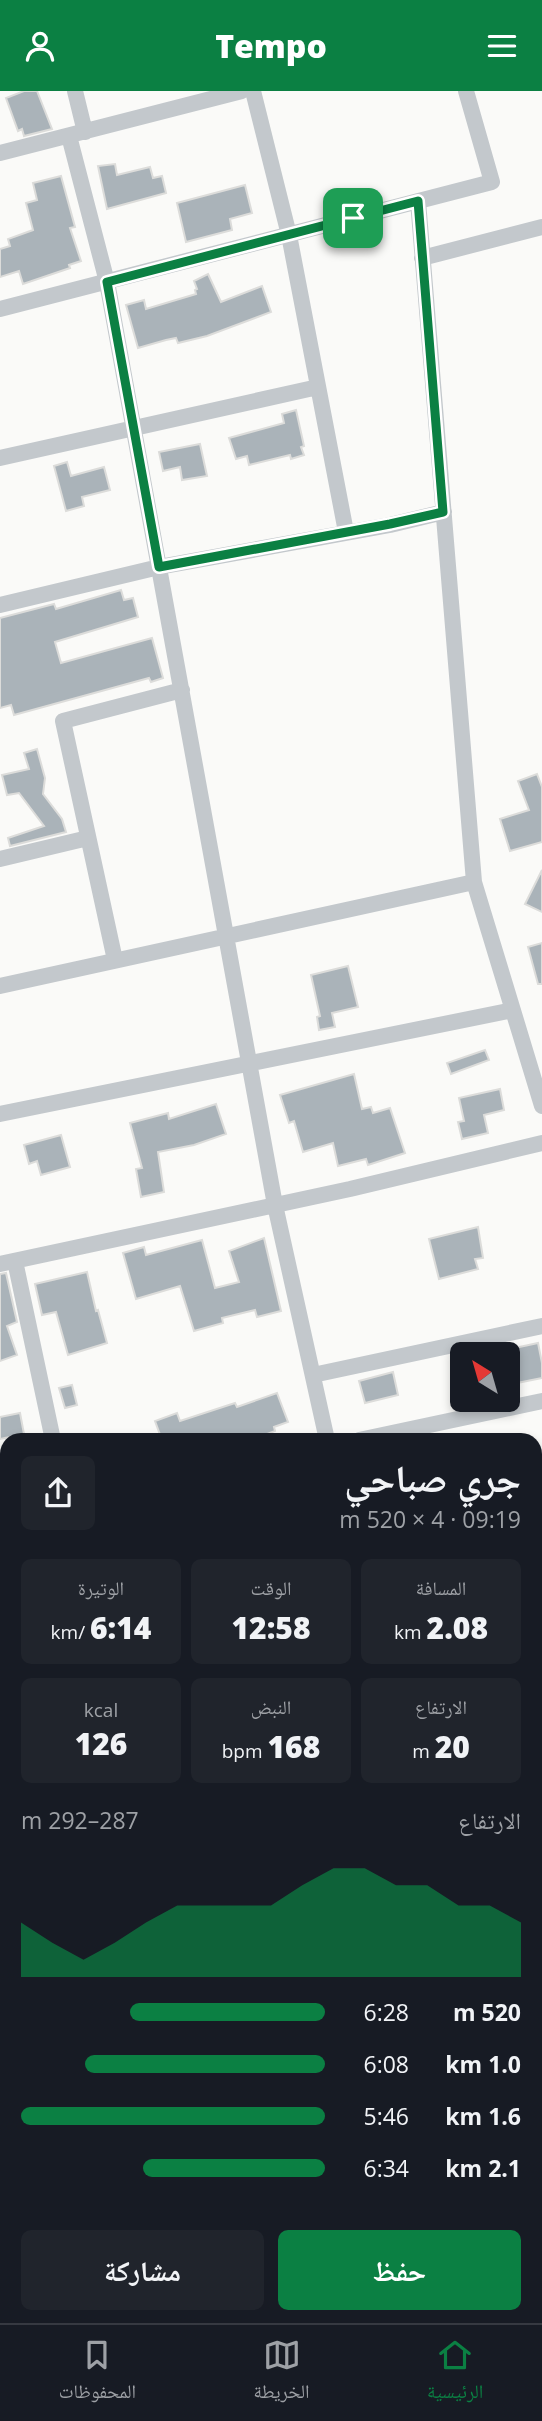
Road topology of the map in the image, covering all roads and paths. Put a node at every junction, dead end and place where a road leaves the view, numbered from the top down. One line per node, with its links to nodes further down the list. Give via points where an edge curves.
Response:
1 (75, 91): 5 (street)
2 (242, 91): 5 (street)
3 (253, 91): 10 (street)
4 (466, 91): 8 (street, via 492,182)
5 (85, 132): 6 (street)
6 (69, 136): 7 (street); 12 (street)
7 (0, 153)
8 (418, 201): 10 (street); 11 (street)
9 (542, 227): 11 (street)
10 (289, 235): 12 (street); 14 (street)
11 (422, 258): 17 (street)
12 (107, 282): 13 (street); 15 (street)
13 (0, 309)
14 (318, 387): 15 (street); 18 (street)
15 (134, 429): 16 (street); 19 (street)
16 (0, 458)
17 (443, 512): 18 (street); 24 (street)
18 (346, 533): 19 (street)
19 (159, 567): 20 (street); 21 (street)
20 (0, 605)
21 (182, 690): 22 (street, via 63,721); 25 (street)
22 (88, 838): 23 (street); 26 (street)
23 (0, 859)
24 (474, 882): 25 (street); 28 (street)
25 (226, 935): 26 (street); 29 (street)
26 (115, 960): 27 (street)
27 (0, 986)
28 (513, 1010): 29 (street); 30 (street)
29 (250, 1063): 31 (street); 33 (street)
30 (542, 1106)
31 (0, 1114)
32 (542, 1143): 33 (street)
33 (275, 1205): 34 (street); 36 (street)
34 (7, 1263): 38 (street)
35 (542, 1326): 36 (street)
36 (313, 1375): 39 (street)
37 (542, 1401): 40 (street)
38 (51, 1433)
39 (325, 1433)
40 (392, 1433)

